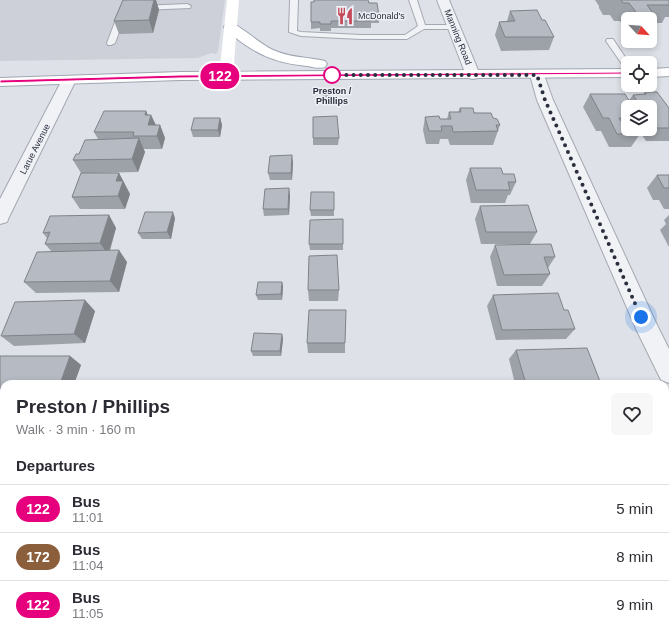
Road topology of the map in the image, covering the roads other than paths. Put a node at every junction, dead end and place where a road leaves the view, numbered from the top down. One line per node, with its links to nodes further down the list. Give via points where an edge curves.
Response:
1 (233, 0): 6 (main road)
2 (294, 0): 7 (lane, via 293,32 301,34 407,37)
3 (413, 0): 7 (lane)
4 (444, 0): 8 (street, Manning Road)
5 (187, 6): 10 (lane, via 124,8)
6 (231, 27): 15 (main road, via 272,55); 18 (main road)
7 (422, 27): 8 (lane)
8 (454, 27): 16 (street, Manning Road)
9 (610, 41): 11 (lane)
10 (111, 43)
11 (621, 57)
12 (669, 72): 14 (main road)
13 (621, 73): 17 (main road)
14 (657, 73)
15 (380, 75): 16 (main road); 18 (main road)
16 (473, 75): 17 (main road)
17 (537, 75): 22 (street, via 545,100 648,331)
18 (226, 76): 19 (main road)
19 (69, 80): 20 (main road); 21 (street, Larue Avenue)
20 (0, 82)
21 (0, 217)
22 (669, 372)

